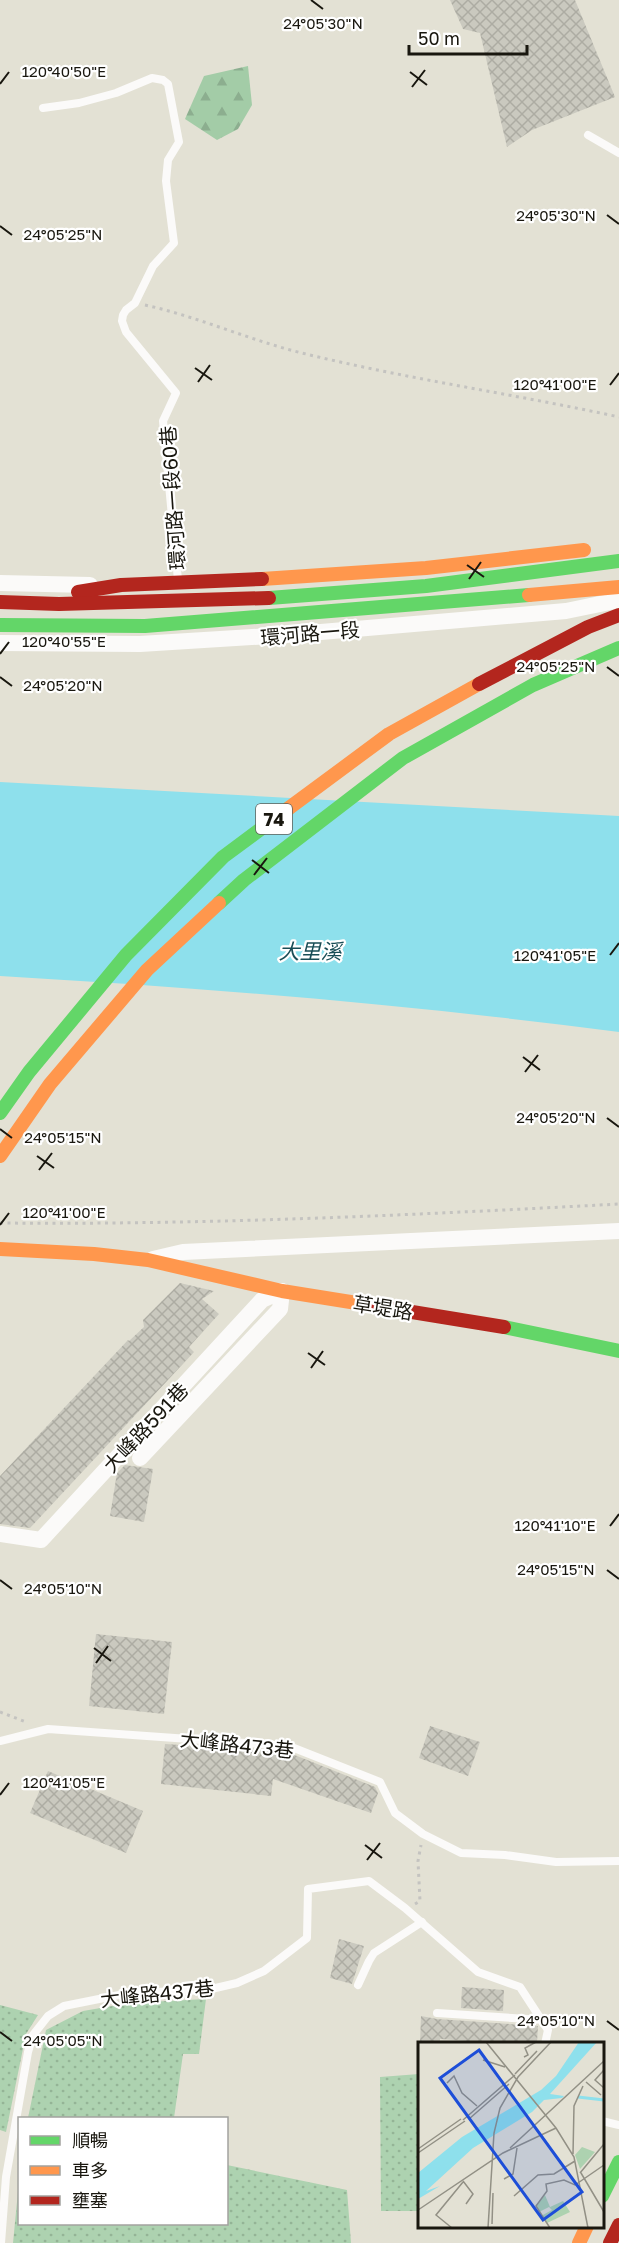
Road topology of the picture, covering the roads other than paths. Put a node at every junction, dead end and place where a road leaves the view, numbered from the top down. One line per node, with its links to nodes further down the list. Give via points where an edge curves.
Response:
1 (43, 108): 7 (lane, 環河路一段60巷, via 116,93 152,78 168,84 178,142 168,160 166,181 174,243 153,266 135,303 123,315 123,327 176,393 163,422)
2 (588, 135): 3 (lane)
3 (619, 153)
4 (596, 549): 7 (main road, via 426,568)
5 (619, 561): 12 (main road, via 426,586 287,598)
6 (0, 583): 8 (street)
7 (178, 583): 8 (main road)
8 (121, 585): 10 (main road, via 69,593)
9 (619, 587): 14 (main road, 環河路一段, via 145,626)
10 (0, 592)
11 (619, 600): 15 (street, 環河路一段, via 566,611 286,635 140,644)
12 (0, 602)
13 (619, 615): 17 (main road, 74, via 465,691 389,734 223,857 126,954)
14 (0, 625)
15 (0, 643)
16 (619, 648): 18 (main road, 74, via 533,685 403,758 244,880 147,970 50,1084)
17 (0, 1113)
18 (0, 1156)
19 (619, 1231): 21 (street, 草堤路, via 183,1252)
20 (0, 1249): 21 (main road, 草堤路)
21 (148, 1260): 22 (main road, 草堤路)
22 (282, 1291): 23 (main road, 草堤路, via 489,1324); 24 (street, via 280,1309); 25 (street, 大峰路591巷, via 262,1300 41,1540)
23 (619, 1351)
24 (140, 1458)
25 (0, 1533)
26 (0, 1741): 27 (lane, 大峰路473巷, via 48,1729 289,1746 380,1782 395,1813 423,1834 461,1853 556,1862)
27 (619, 1861)
28 (422, 1922): 29 (lane, via 374,1953); 31 (lane, 大峰路437巷, via 478,1972 520,1987); 39 (lane, 大峰路437巷, via 369,1881 308,1889 307,1938 264,1971 207,1990 129,1993 64,2006 48,2016 33,2035 28,2052 6,2177)
29 (358, 1985)
30 (437, 2013): 31 (lane)
31 (544, 2020): 32 (lane, via 548,2030)
32 (544, 2042)
33 (604, 2121): 34 (lane)
34 (619, 2125)
35 (619, 2162): 36 (main road)
36 (604, 2194)
37 (619, 2225): 41 (main road)
38 (586, 2228): 40 (main road)
39 (1, 2243)
40 (579, 2243)
41 (610, 2243)

